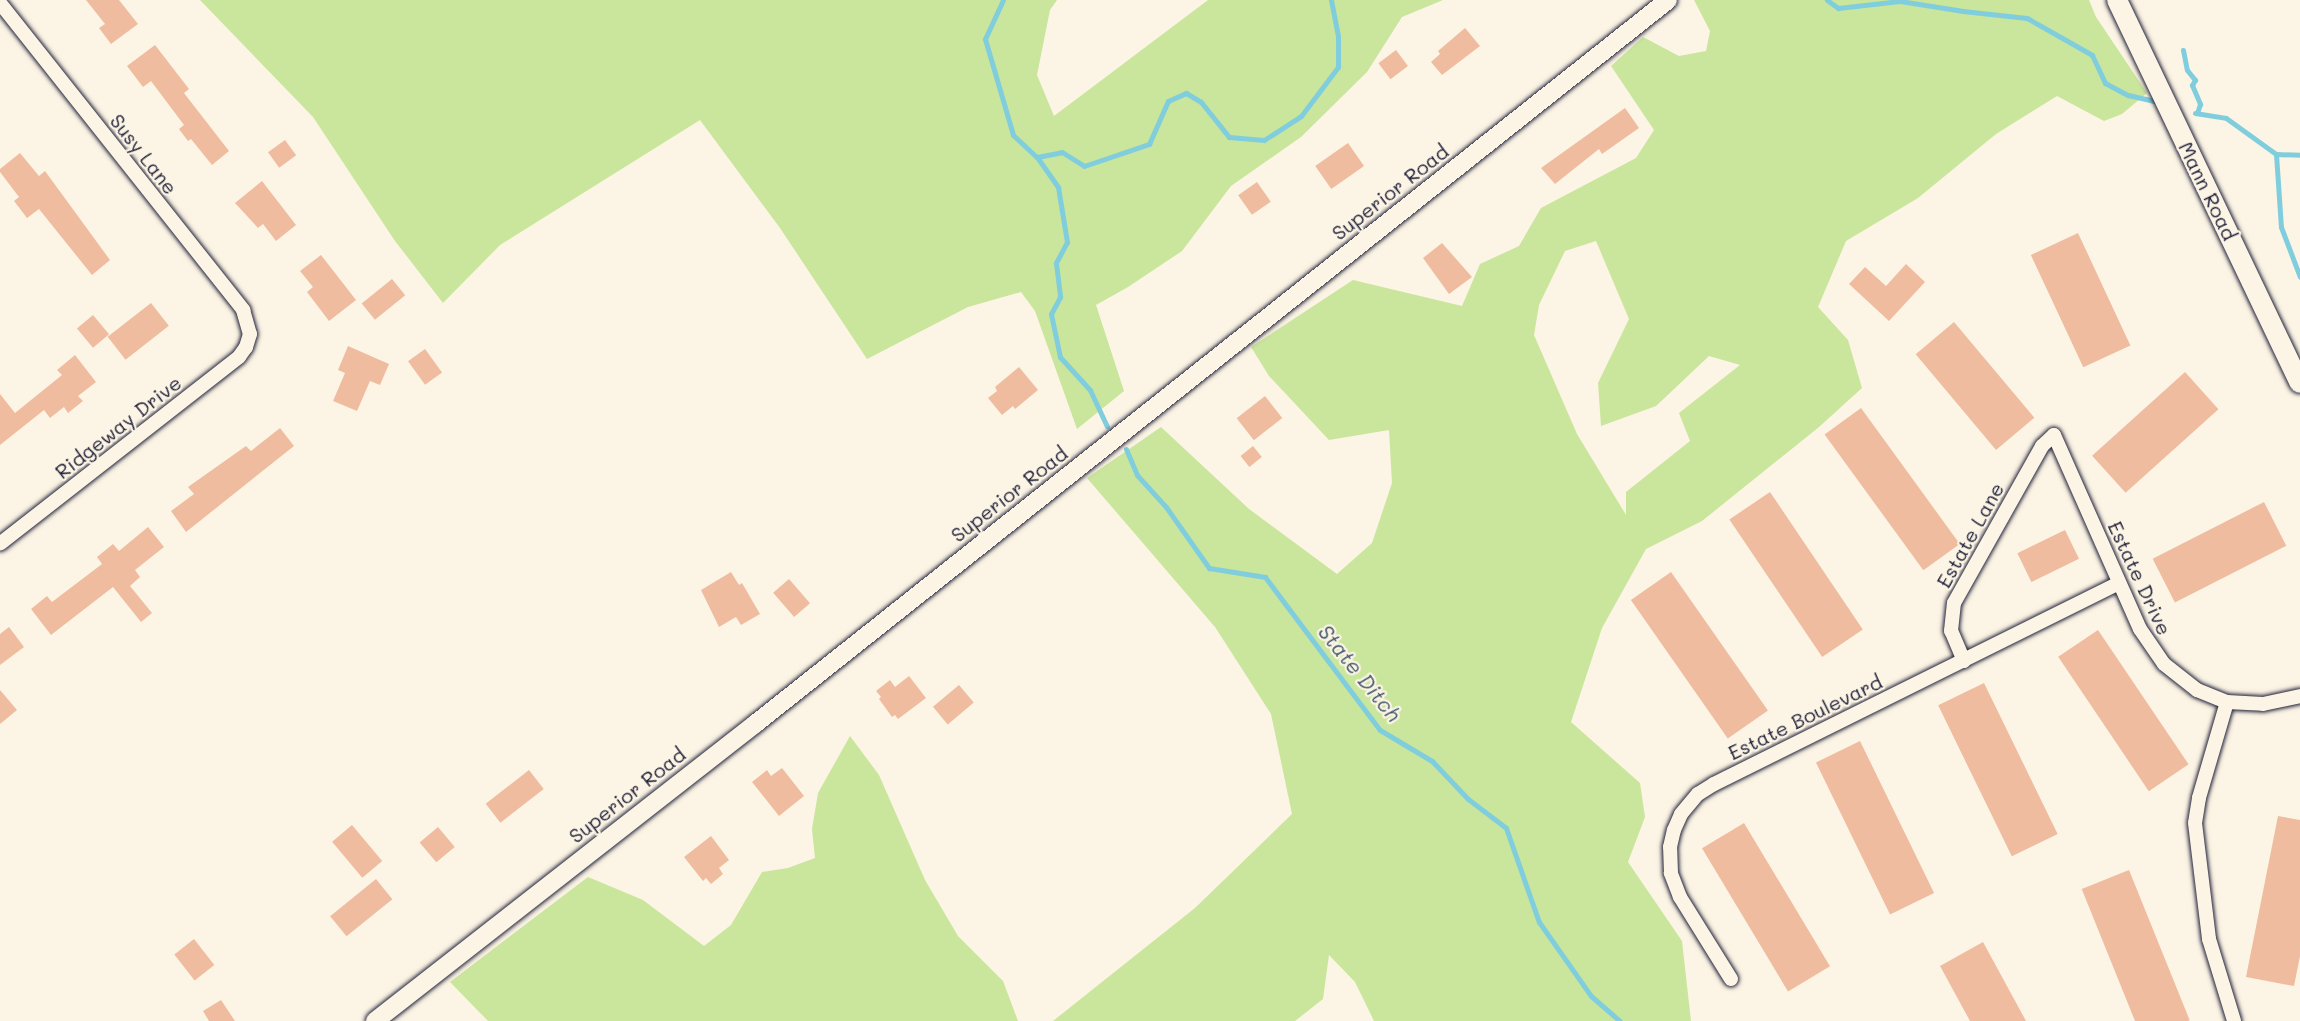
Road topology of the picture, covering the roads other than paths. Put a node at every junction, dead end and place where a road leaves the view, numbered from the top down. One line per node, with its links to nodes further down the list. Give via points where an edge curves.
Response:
1 (1668, 0): 13 (street, Superior Road)
2 (2117, 0): 5 (main road, Mann Road)
3 (0, 3): 4 (street, Susy Lane, via 243,310)
4 (250, 334): 7 (street, Ridgeway Drive, via 239,357)
5 (2300, 383)
6 (2054, 435): 8 (street, Estate Drive); 9 (street, Estate Lane, via 2042,446 1954,603 1951,631)
7 (0, 544)
8 (2119, 583): 9 (street, Estate Boulevard); 11 (street, Estate Drive, via 2144,638 2164,664 2197,690)
9 (1964, 661): 12 (street, Estate Boulevard, via 1714,784 1698,794 1681,814 1670,847 1673,882)
10 (2300, 696): 11 (street, Estate Drive, via 2263,704)
11 (2227, 702): 14 (street, via 2195,823 2209,939)
12 (1731, 979)
13 (375, 1021)
14 (2234, 1021)

